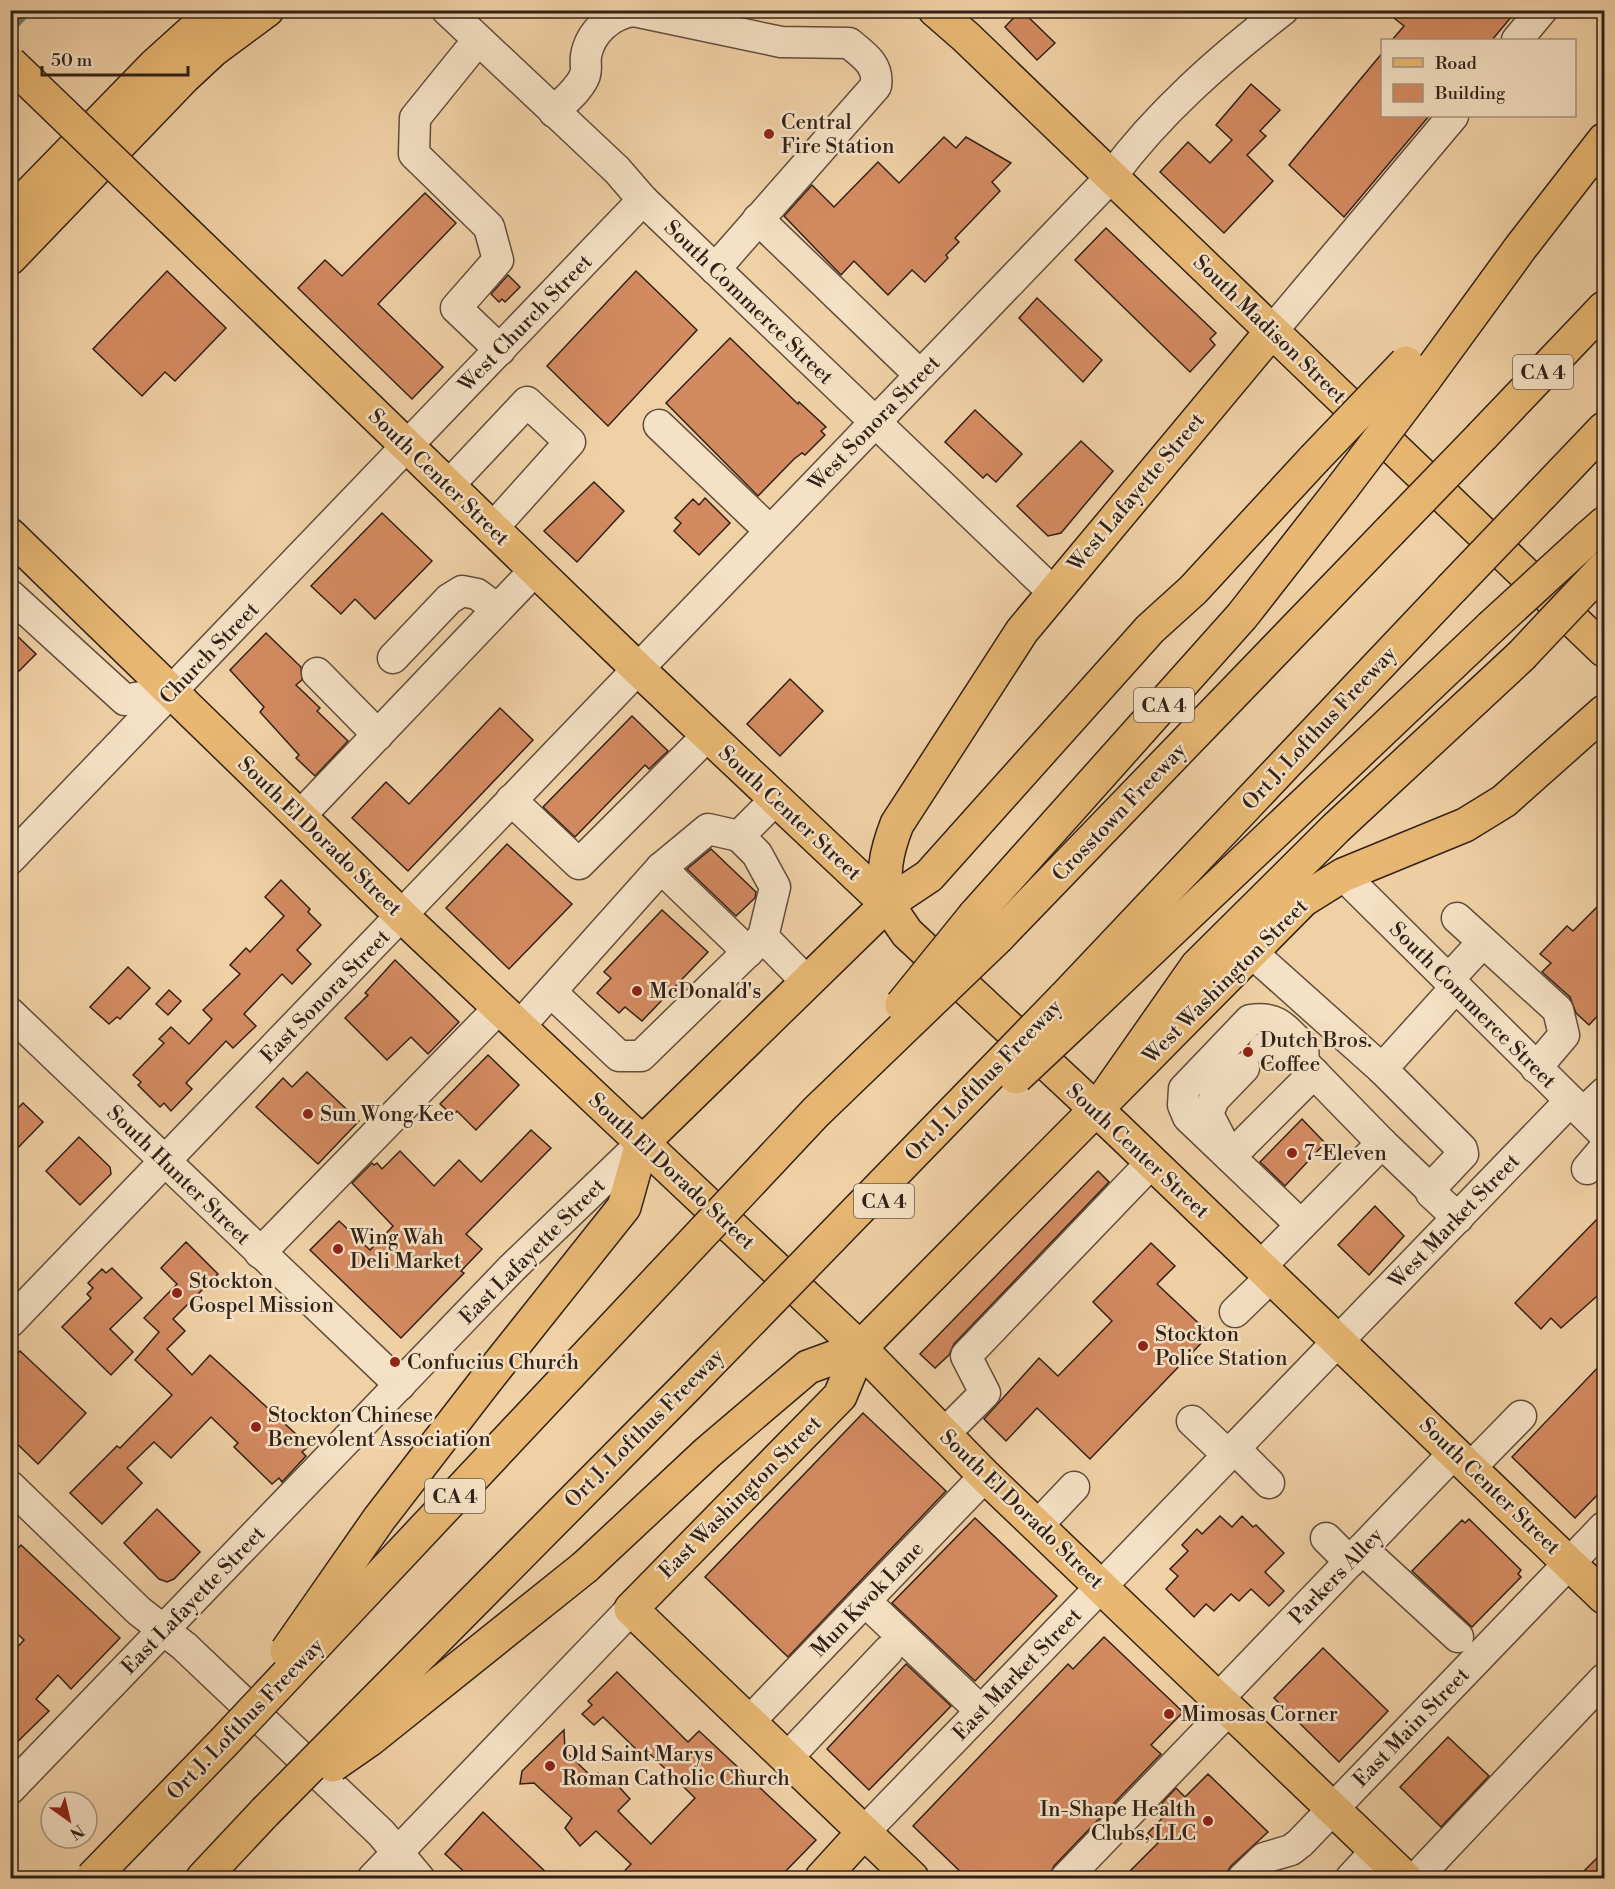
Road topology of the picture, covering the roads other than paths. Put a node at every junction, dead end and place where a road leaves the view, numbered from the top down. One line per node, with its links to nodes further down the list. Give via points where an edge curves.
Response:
1 (216, 10): 15 (main road, via 155,65)
2 (267, 10): 17 (main road, via 183,78)
3 (447, 10): 8 (street, South Commerce Street)
4 (935, 10): 13 (main road, South Madison Street)
5 (1283, 10): 13 (street, West Sonora Street, via 1170,109 1136,143)
6 (1542, 10): 7 (street)
7 (1518, 39)
8 (478, 40): 10 (street, South Commerce Street); 21 (street, via 415,117 414,154 489,227 498,260 456,308)
9 (10, 63): 27 (main road, South Center Street, bridge)
10 (554, 111): 14 (street, South Commerce Street); 16 (street, via 586,74 589,45 595,33 617,13 634,11 780,42 849,43 872,62 878,75 876,86)
11 (1452, 117): 20 (street, West Lafayette Street)
12 (1605, 140): 22 (main road, CA 4)
13 (1111, 177): 20 (main road, South Madison Street); 23 (street, West Sonora Street)
14 (643, 200): 18 (street, South Commerce Street); 21 (street, West Church Street)
15 (10, 213)
16 (758, 219): 18 (street); 23 (street)
17 (10, 258)
18 (715, 269): 24 (street, South Commerce Street)
19 (1605, 308): 55 (main road, Crosstown Freeway / CA 4, bridge)
20 (1272, 331): 35 (main road, West Lafayette Street); 38 (main road, South Madison Street)
21 (500, 350): 27 (street, West Church Street)
22 (1415, 372): 53 (main road, East Lafayette Street, bridge, via 1314,459 1193,590 1150,629 929,876); 70 (main road, CA 4, bridge, via 1343,487 1242,616 975,915)
23 (920, 375): 24 (street, West Sonora Street)
24 (874, 422): 30 (street, West Sonora Street); 35 (street, South Commerce Street)
25 (658, 425): 30 (street)
26 (1605, 429): 61 (main road, Ort J. Lofthus Freeway / CA 4, bridge, via 1450,589)
27 (407, 447): 28 (main road, South Center Street); 42 (street, Church Street)
28 (448, 486): 29 (main road, South Center Street); 29 (street, via 527,402 570,442)
29 (492, 529): 34 (main road, South Center Street)
30 (770, 531): 40 (street, West Sonora Street)
31 (1596, 531): 61 (main road, bridge)
32 (10, 535): 42 (main road, South El Dorado Street)
33 (1605, 568): 69 (main road, bridge, via 1521,656 1336,828 1203,959)
34 (535, 570): 37 (street); 40 (main road, South Center Street)
35 (1053, 592): 53 (main road, West Lafayette Street, via 1022,631 897,824 883,874)
36 (10, 595): 42 (street, via 125,700)
37 (497, 609): 39 (street, via 477,594 462,591 449,599); 44 (street)
38 (1605, 650)
39 (393, 658)
40 (638, 669): 45 (main road, South Center Street); 47 (street, East Sonora Street)
41 (317, 674): 44 (street)
42 (172, 691): 48 (main road, South El Dorado Street); 50 (street, Church Street)
43 (1605, 712): 52 (main road, West Washington Street, via 1534,777 1485,813)
44 (378, 735): 48 (street)
45 (708, 735): 46 (main road, South Center Street); 47 (street, via 579,864)
46 (776, 799): 49 (street); 53 (main road, South Center Street)
47 (511, 800): 54 (street, East Sonora Street)
48 (300, 816): 54 (main road, South El Dorado Street)
49 (739, 836): 51 (street, via 708,829); 56 (street, via 757,854 775,887)
50 (10, 859)
51 (661, 868): 56 (street); 60 (street)
52 (1343, 875): 57 (main road, West Washington Street, via 1303,900); 58 (street, South Commerce Street)
53 (887, 904): 59 (main road, East Lafayette Street); 69 (main road, South Center Street, via 907,933)
54 (402, 917): 63 (main road, South El Dorado Street); 75 (street, East Sonora Street)
55 (998, 937): 70 (main road, Ort J. Lofthus Freeway / CA 4, bridge)
56 (755, 944): 59 (street); 60 (street, via 641,1056 619,1056)
57 (1251, 952): 66 (street); 69 (main road, West Washington Street)
58 (1446, 978): 65 (street, South Commerce Street); 65 (street, via 1470,930 1558,1010 1564,1035); 66 (street)
59 (807, 982): 72 (main road, East Lafayette Street)
60 (551, 992): 63 (street)
61 (1072, 1008): 116 (main road, Ort J. Lofthus Freeway / CA 4, bridge, via 687,1386)
62 (10, 1013): 75 (street, South Hunter Street)
63 (509, 1017): 72 (main road, South El Dorado Street); 80 (street)
64 (1309, 1068): 73 (street); 74 (street); 74 (street, via 1284,1045 1274,1043 1214,1099 1208,1113); 74 (street, via 1303,1047 1276,1021 1250,1020 1184,1089 1183,1105 1188,1117)
65 (1536, 1068): 68 (street, South Commerce Street)
66 (1382, 1069): 77 (street, via 1462,1149 1463,1154)
67 (1605, 1093): 68 (street, West Market Street)
68 (1576, 1107): 71 (street, South Commerce Street); 78 (street, West Market Street)
69 (1096, 1110): 76 (main road, South Center Street); 85 (main road, East Washington Street)
70 (816, 1112): 112 (main road, Ort J. Lofthus Freeway / CA 4, bridge)
71 (1605, 1134)
72 (642, 1143): 85 (main road, South El Dorado Street); 86 (street, East Lafayette Street, via 512,1268); 112 (main road, bridge, via 624,1207 379,1519)
73 (1382, 1143): 77 (street); 79 (street)
74 (1230, 1157): 79 (street)
75 (165, 1161): 80 (street, South Hunter Street); 83 (street, East Sonora Street)
76 (1152, 1162): 81 (main road, South Center Street); 89 (street, via 966,1356 985,1393)
77 (1430, 1189): 78 (street)
78 (1458, 1218): 84 (street, West Market Street)
79 (1301, 1225): 81 (street)
80 (260, 1253): 86 (street, South Hunter Street)
81 (1266, 1272): 82 (street); 84 (main road, South Center Street)
82 (1236, 1312)
83 (10, 1323)
84 (1338, 1341): 90 (street, East Market Street); 91 (main road, South Center Street)
85 (860, 1348): 89 (main road, South El Dorado Street); 104 (main road, East Washington Street, via 840,1396); 116 (main road, bridge, via 807,1367 585,1567 369,1740)
86 (400, 1385): 105 (street, East Lafayette Street)
87 (1521, 1416): 91 (street, Parkers Alley)
88 (1187, 1427): 90 (street)
89 (944, 1434): 92 (main road, South El Dorado Street)
90 (1226, 1457): 93 (street); 101 (street, East Market Street)
91 (1462, 1460): 99 (street, Parkers Alley); 100 (main road, South Center Street)
92 (985, 1476): 96 (main road, South El Dorado Street); 103 (street, Mun Kwok Lane)
93 (1269, 1483)
94 (10, 1486): 105 (street, via 139,1611)
95 (1074, 1487): 96 (street)
96 (1037, 1526): 101 (main road, South El Dorado Street)
97 (1605, 1527): 100 (street, East Main Street)
98 (1326, 1538): 99 (street)
99 (1356, 1555): 106 (street); 109 (street, Parkers Alley)
100 (1569, 1562): 102 (main road, South Center Street); 115 (street, East Main Street)
101 (1101, 1586): 109 (main road, South El Dorado Street); 110 (street, East Market Street)
102 (1605, 1597)
103 (865, 1601): 110 (street); 111 (street, Mun Kwok Lane)
104 (632, 1609): 111 (main road); 119 (street, East Washington Street)
105 (164, 1630): 114 (street, East Lafayette Street); 119 (street, via 381,1833)
106 (1458, 1637)
107 (888, 1651): 113 (street)
108 (1605, 1679): 130 (street)
109 (1222, 1705): 115 (main road, South El Dorado Street); 126 (street, Parkers Alley)
110 (981, 1711): 117 (street, East Market Street)
111 (749, 1722): 113 (main road)
112 (224, 1742): 120 (main road, Ort J. Lofthus Freeway / CA 4, bridge)
113 (787, 1758): 117 (main road)
114 (10, 1789)
115 (1332, 1809): 118 (main road, South El Dorado Street); 127 (street, East Main Street, via 1291,1850 1264,1858)
116 (265, 1812): 121 (main road, Ort J. Lofthus Freeway / CA 4)
117 (864, 1832): 124 (main road, East Market Street); 125 (main road)
118 (1376, 1851): 128 (street); 129 (main road, South El Dorado Street)
119 (397, 1854): 122 (street, East Washington Street); 123 (street)
120 (92, 1878)
121 (203, 1878)
122 (373, 1878)
123 (419, 1878)
124 (822, 1878)
125 (912, 1878)
126 (1066, 1878)
127 (1244, 1878)
128 (1351, 1878)
129 (1405, 1878)
130 (1416, 1878)

